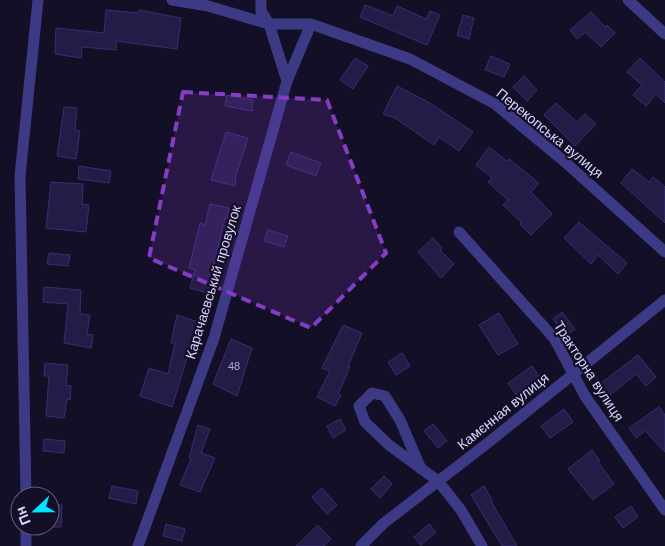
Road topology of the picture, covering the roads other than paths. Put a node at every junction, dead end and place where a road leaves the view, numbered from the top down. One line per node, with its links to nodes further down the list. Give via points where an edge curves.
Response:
1 (38, 0): 15 (street, via 20,176)
2 (172, 0): 5 (street, Перекопська вулиця, via 208,6)
3 (261, 0): 5 (street, via 261,11)
4 (628, 0): 7 (street)
5 (269, 24): 6 (street, Перекопська вулиця); 8 (street)
6 (310, 24): 8 (street, Карачаєвський провулок); 10 (street, Перекопська вулиця, via 410,59 495,104)
7 (665, 34)
8 (288, 81): 17 (street, Карачаєвський провулок, via 214,338)
9 (459, 232): 12 (street, Тракторна вулиця, via 554,338)
10 (665, 252)
11 (665, 300): 12 (street, Камєнная вулиця)
12 (572, 374): 14 (street, Камєнная вулиця); 16 (street, Тракторна вулиця)
13 (422, 469): 13 (street, via 400,420 385,396 372,393 359,406 365,422); 14 (street)
14 (438, 481): 18 (street, Камєнная вулиця, via 384,523); 19 (street, via 461,510)
15 (26, 486)
16 (665, 510)
17 (138, 546)
18 (361, 546)
19 (482, 546)

